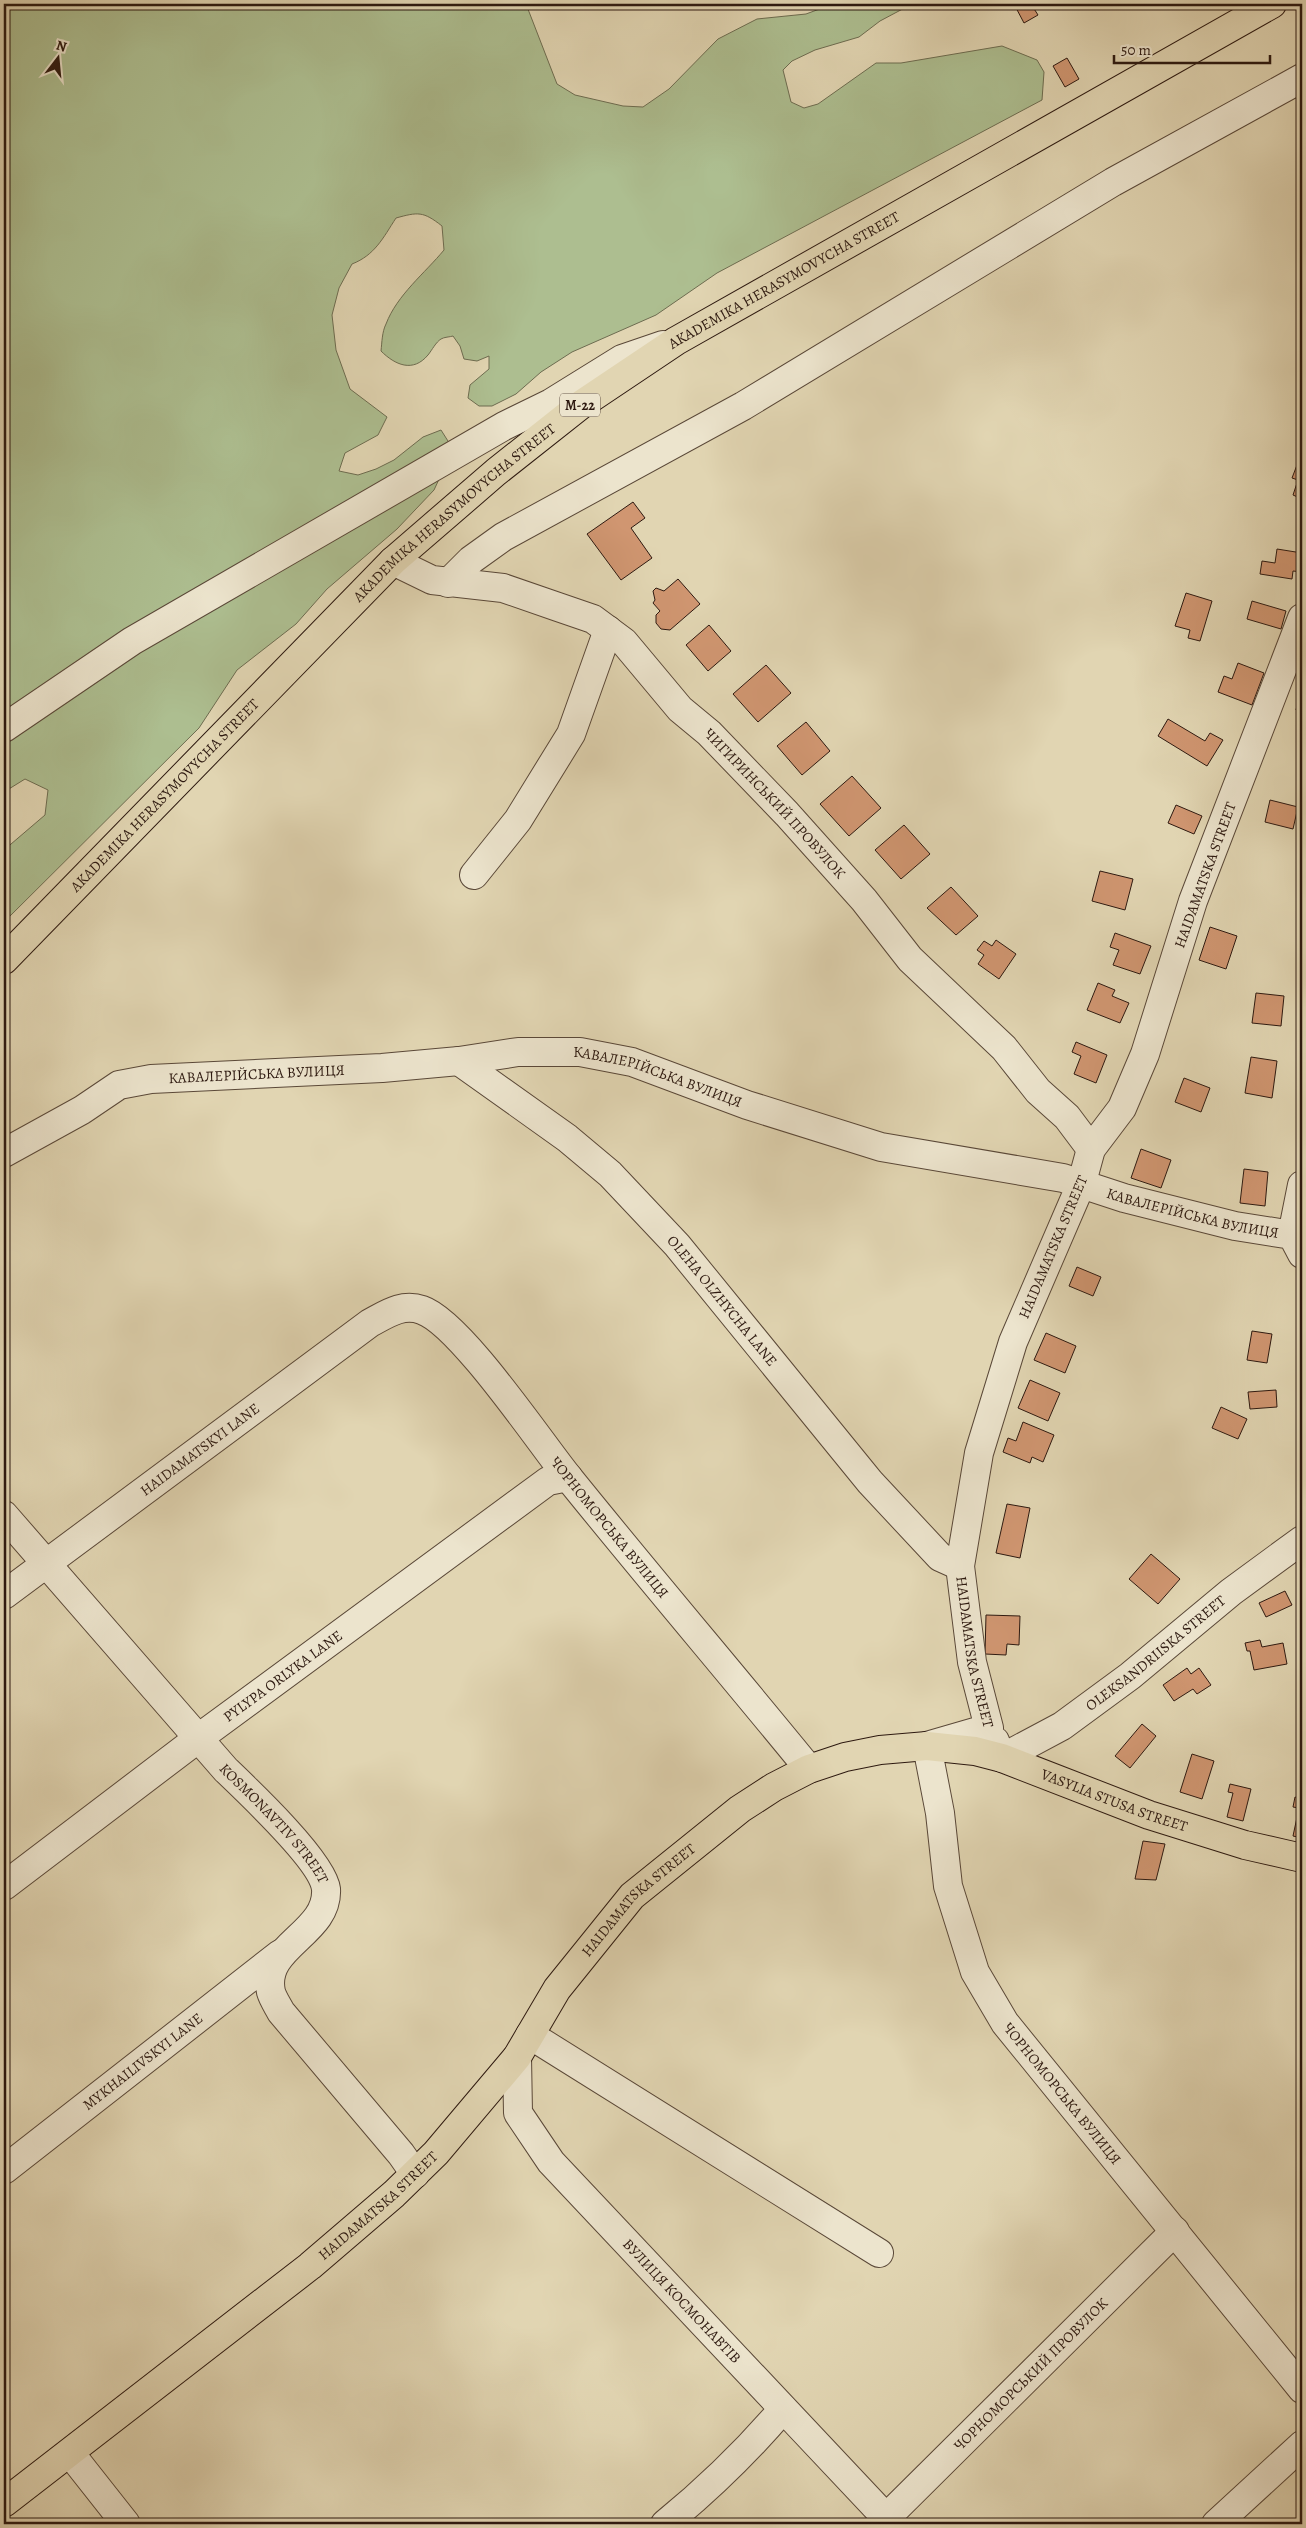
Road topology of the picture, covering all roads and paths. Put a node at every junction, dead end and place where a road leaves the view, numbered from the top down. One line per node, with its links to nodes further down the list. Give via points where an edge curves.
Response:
1 (1272, 4): 3 (main road, AKADEMIKA HERASYMOVYCHA STREET / М-22)
2 (1302, 78): 5 (street, via 1113,182 743,406 503,537 470,560)
3 (676, 341): 4 (main road, AKADEMIKA HERASYMOVYCHA STREET / М-22, via 582,404 496,472); 8 (street, via 622,359 551,403 504,426 132,641)
4 (393, 561): 5 (street, ЧИГИРИНСЬКИЙ ПРОВУЛОК, via 432,580); 10 (main road, AKADEMIKA HERASYMOVYCHA STREET / М-22)
5 (448, 583): 7 (street, ЧИГИРИНСЬКИЙ ПРОВУЛОК, via 503,588 593,619)
6 (1302, 618): 12 (street, HAIDAMATSKA STREET, via 1193,901 1145,1054 1122,1108)
7 (608, 630): 9 (street, via 567,742 518,820); 12 (street, ЧИГИРИНСЬКИЙ ПРОВУЛОК, via 624,642 680,709 709,733 787,814 864,900 910,959 1004,1048 1038,1090 1067,1117)
8 (4, 728)
9 (474, 875)
10 (4, 960)
11 (459, 1061): 13 (street, КАВАЛЕРІЙСЬКА ВУЛИЦЯ, via 151,1079 119,1085 82,1110); 14 (street, КАВАЛЕРІЙСЬКА ВУЛИЦЯ, via 518,1052 580,1052 632,1062 747,1105 881,1147); 22 (street, OLEHA OLZHYCHA LANE, via 567,1138 610,1174 677,1245 870,1482 940,1557)
12 (1091, 1149): 14 (street, HAIDAMATSKA STREET)
13 (4, 1153)
14 (1082, 1182): 16 (street, КАВАЛЕРІЙСЬКА ВУЛИЦЯ, via 1124,1198); 22 (street, HAIDAMATSKA STREET, via 1013,1342 979,1454)
15 (1302, 1185): 16 (street)
16 (1297, 1245)
17 (398, 1308): 18 (street, ЧОРНОМОРСЬКА ВУЛИЦЯ, via 422,1310 444,1323 468,1348); 21 (street, HAIDAMATSKYI LANE, via 370,1323)
18 (568, 1477): 25 (street, PYLYPA ORLYKA LANE, via 548,1481); 28 (street, ЧОРНОМОРСЬКА ВУЛИЦЯ)
19 (4, 1515): 21 (street, KOSMONAVTIV STREET)
20 (1302, 1540): 27 (street, OLEKSANDRIISKA STREET, via 1231,1592 1123,1682 1062,1726)
21 (46, 1563): 23 (street, HAIDAMATSKYI LANE); 25 (street, KOSMONAVTIV STREET)
22 (960, 1566): 24 (street, HAIDAMATSKA STREET, via 972,1662)
23 (4, 1596)
24 (990, 1728): 26 (street, HAIDAMATSKA STREET); 27 (street)
25 (200, 1737): 30 (street, PYLYPA ORLYKA LANE); 31 (street, KOSMONAVTIV STREET, via 226,1770 308,1855 326,1888 323,1908 315,1923)
26 (927, 1746): 27 (main road, VASYLIA STUSA STREET, via 975,1751); 28 (main road, HAIDAMATSKA STREET, via 880,1750); 35 (street, ЧОРНОМОРСЬКА ВУЛИЦЯ, via 940,1813 948,1886 976,1972 1005,2023)
27 (1002, 1758): 29 (main road, VASYLIA STUSA STREET, via 1149,1815 1245,1845)
28 (809, 1769): 32 (main road, HAIDAMATSKA STREET, via 740,1810 632,1896 557,1989)
29 (1302, 1858)
30 (4, 1886)
31 (283, 1952): 33 (street, MYKHAILIVSKYI LANE); 34 (street, KOSMONAVTIV STREET, via 270,1980 271,1994 282,2012)
32 (523, 2046): 34 (main road, HAIDAMATSKA STREET, via 436,2154); 36 (street); 38 (street, ВУЛИЦЯ КОСМОНАВТІВ, via 518,2114 551,2162)
33 (4, 2170)
34 (414, 2174): 40 (main road, HAIDAMATSKA STREET, via 310,2266)
35 (1174, 2231): 37 (street, ЧОРНОМОРСЬКА ВУЛИЦЯ); 42 (street, ЧОРНОМОРСЬКИЙ ПРОВУЛОК)
36 (879, 2254)
37 (1302, 2389)
38 (784, 2409): 42 (street, ВУЛИЦЯ КОСМОНАВТІВ); 44 (street, via 696,2499)
39 (1302, 2445): 45 (street)
40 (70, 2453): 41 (main road, HAIDAMATSKA STREET); 43 (street)
41 (4, 2503)
42 (889, 2521)
43 (126, 2524)
44 (665, 2524)
45 (1216, 2524)

